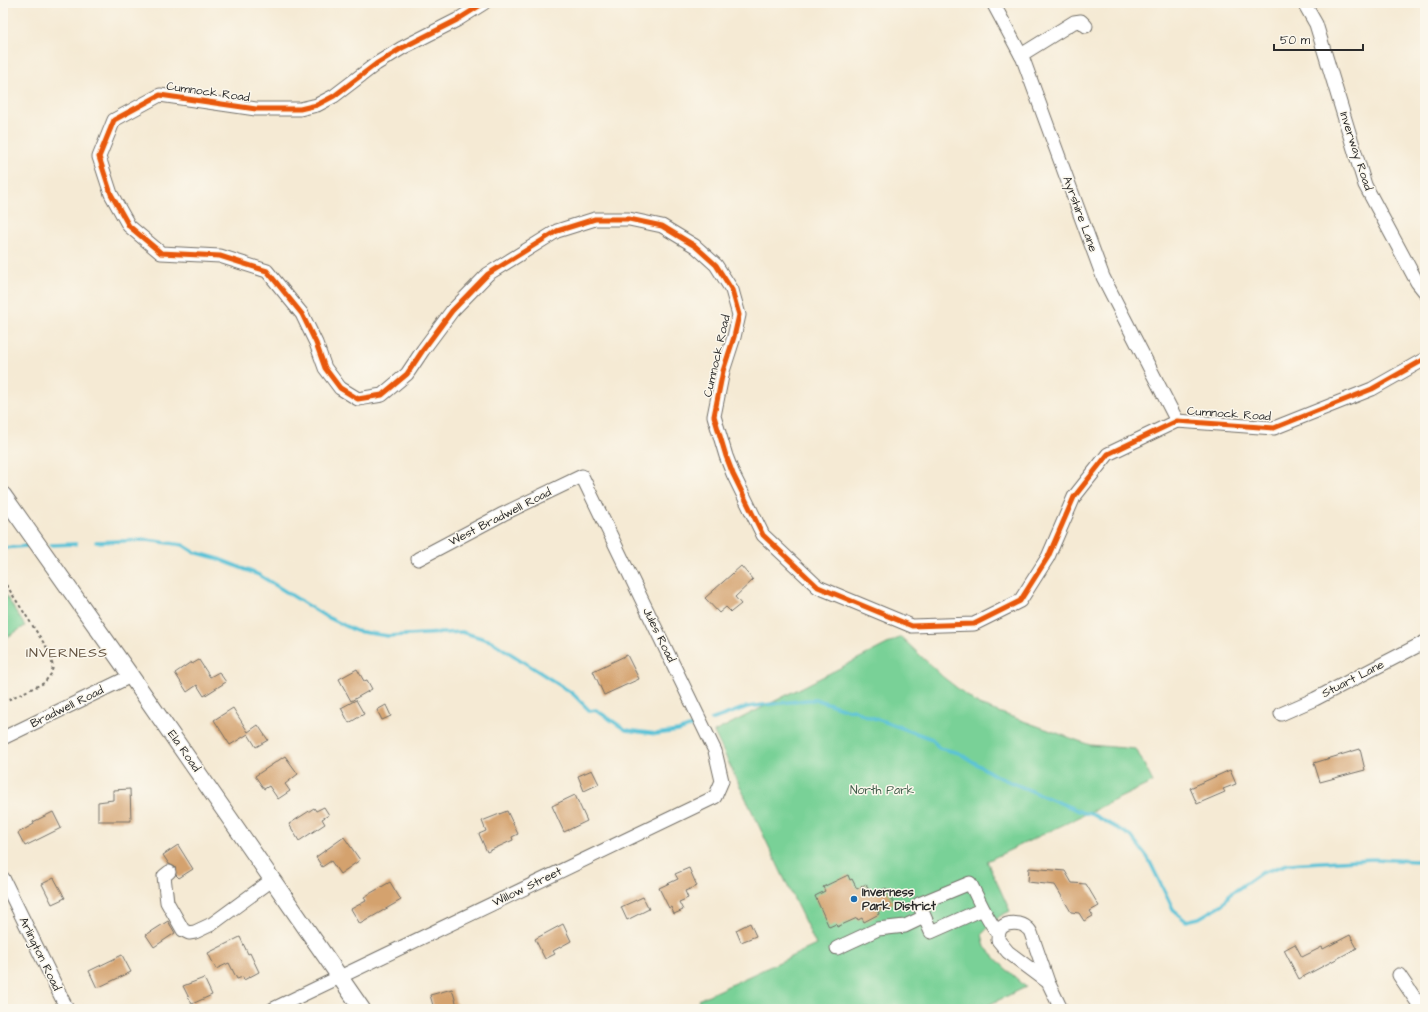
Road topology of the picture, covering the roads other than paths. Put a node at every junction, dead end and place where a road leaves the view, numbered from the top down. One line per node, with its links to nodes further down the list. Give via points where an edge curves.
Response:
1 (484, 3): 8 (street, Cumnock Road, via 395,52 334,96 317,105 300,109 256,108 160,95 114,120 99,157 111,194 129,226 161,253 220,256 267,271 302,314 325,368 340,388 358,400 382,395 407,374 452,311 488,274 557,232 595,219 629,219 662,226 695,246 716,265 732,290 739,316 723,371 714,416 733,474 763,535 818,587 912,626 974,624 1020,601 1048,557 1074,497 1108,454)
2 (993, 3): 5 (street, Ayrshire Lane)
3 (1304, 3): 6 (street, Inverway Road, via 1316,24 1365,185 1417,282)
4 (1086, 26): 5 (street, via 1081,21 1074,22)
5 (1021, 55): 8 (street, Ayrshire Lane, via 1103,276)
6 (1425, 292)
7 (1425, 359): 8 (street, Cumnock Road, via 1372,389 1274,428)
8 (1177, 421)
9 (582, 476): 11 (street, West Bradwell Road); 16 (street, Jules Road, via 715,751 722,781)
10 (3, 495): 13 (main road, Ela Road)
11 (418, 559)
12 (1425, 642): 14 (street, Stuart Lane)
13 (132, 676): 15 (street, Bradwell Road); 19 (main road, Ela Road)
14 (1281, 714)
15 (3, 738)
16 (715, 797): 25 (street, Willow Street)
17 (169, 872): 19 (street, via 164,876 167,902 183,930 189,933 212,924)
18 (3, 878): 27 (street, Arlington Road)
19 (272, 880): 25 (main road, Ela Road)
20 (983, 910): 21 (street, via 930,932); 21 (street, via 970,883 919,904); 22 (street)
21 (924, 917): 23 (street, via 906,926 878,929)
22 (998, 933): 26 (street, via 998,940 1008,952); 26 (street, via 1002,927 1010,924 1027,927)
23 (837, 948)
24 (1399, 975): 31 (street)
25 (340, 977): 28 (street, Willow Street); 29 (main road, Ela Road)
26 (1048, 982): 30 (street)
27 (67, 1009)
28 (273, 1009)
29 (362, 1009)
30 (1061, 1009)
31 (1422, 1009)

